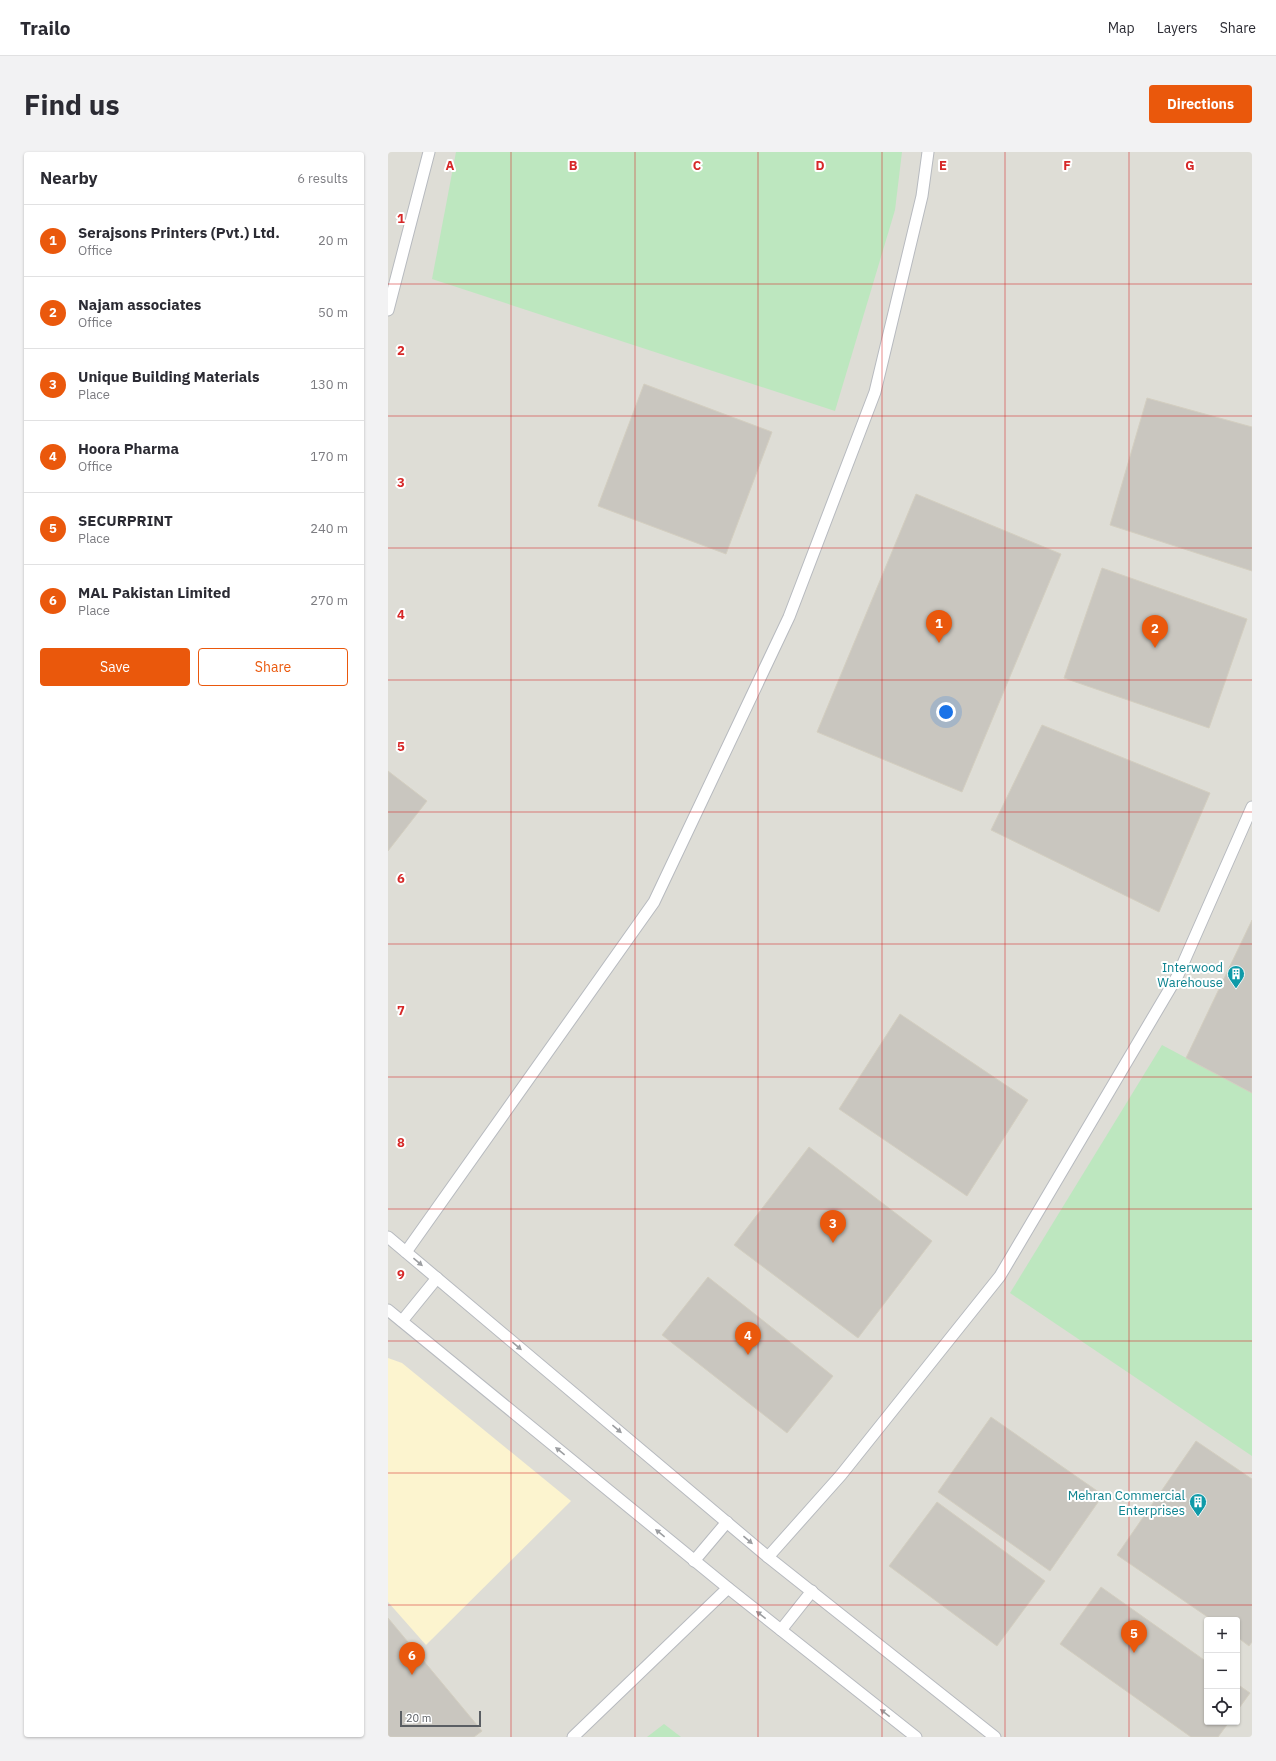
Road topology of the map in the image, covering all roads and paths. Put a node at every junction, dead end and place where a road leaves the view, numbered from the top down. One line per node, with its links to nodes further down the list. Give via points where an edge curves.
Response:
1 (429, 152): 3 (lane)
2 (928, 152): 6 (lane, via 922,196 875,392 789,617 658,895)
3 (388, 310)
4 (1252, 806): 11 (lane, via 1178,975 1000,1276 841,1475)
5 (388, 1237): 6 (lane)
6 (406, 1252): 7 (lane, one-way to 7)
7 (437, 1278): 9 (lane); 10 (lane, one-way to 10)
8 (388, 1310): 9 (lane)
9 (402, 1321): 12 (lane, one-way to 9)
10 (727, 1522): 11 (lane, one-way to 11); 12 (lane)
11 (768, 1557): 14 (lane)
12 (694, 1561): 13 (lane)
13 (728, 1588): 15 (lane, one-way to 13); 16 (lane)
14 (812, 1591): 15 (lane); 18 (lane)
15 (781, 1630): 17 (lane, one-way to 15)
16 (573, 1737)
17 (916, 1737)
18 (995, 1737)

